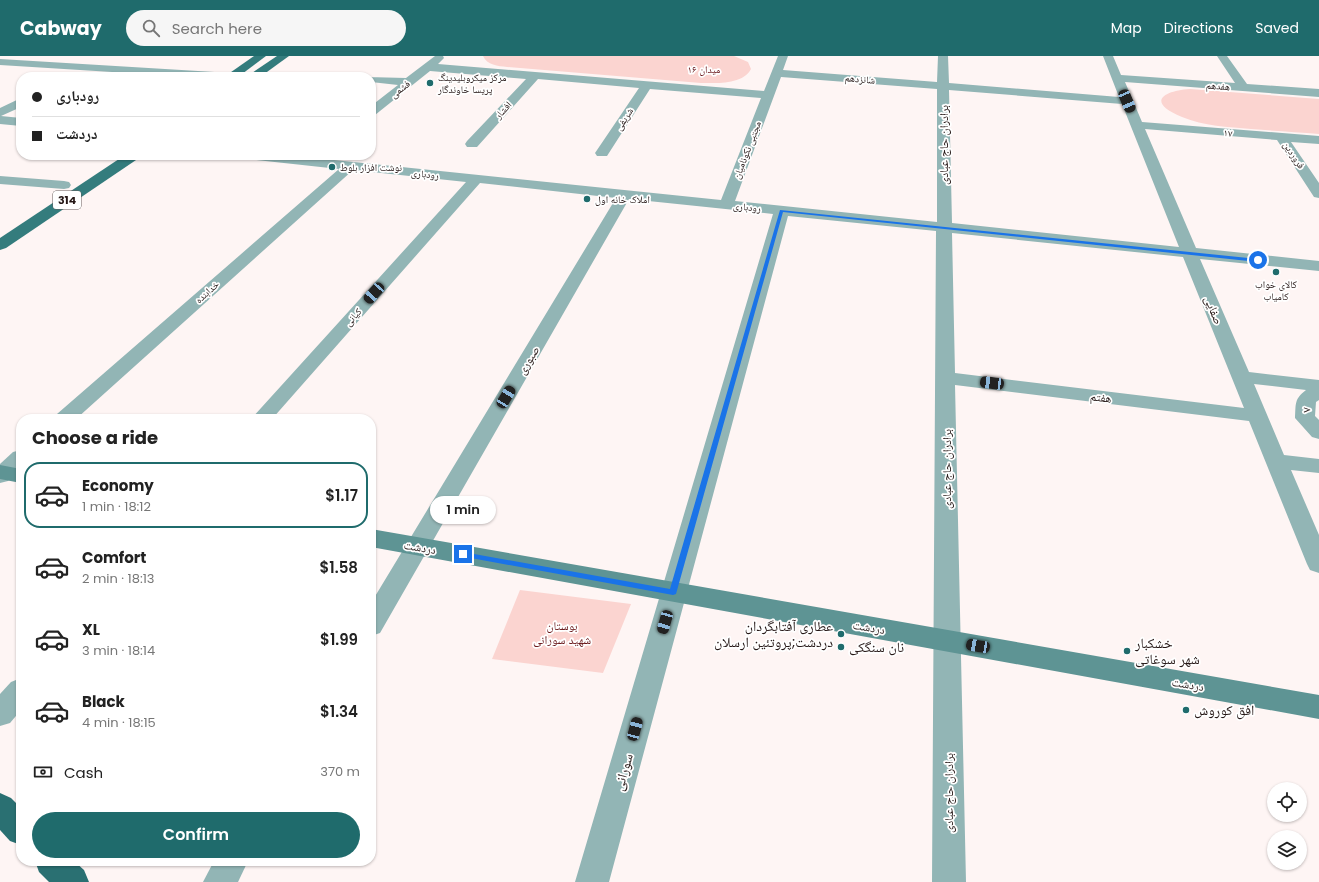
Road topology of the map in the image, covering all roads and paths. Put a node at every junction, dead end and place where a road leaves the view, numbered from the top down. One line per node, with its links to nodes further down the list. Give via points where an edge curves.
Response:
1 (23, 56): 10 (street)
2 (108, 56): 14 (street)
3 (261, 56): 11 (main road)
4 (284, 56): 12 (main road)
5 (442, 56): 13 (street)
6 (783, 56): 19 (street)
7 (943, 56): 25 (street, برادران حاج عبادی)
8 (1108, 56): 21 (street, صفایی)
9 (1222, 56): 26 (street)
10 (4, 62): 14 (street)
11 (251, 63): 12 (main road); 17 (main road)
12 (272, 64): 18 (main road)
13 (428, 67): 20 (street); 23 (street, فشمی)
14 (85, 68): 15 (street); 16 (street)
15 (77, 72)
16 (149, 72)
17 (238, 72)
18 (260, 72)
19 (777, 73): 25 (street, شانزدهم); 28 (street)
20 (535, 76): 24 (street); 39 (street, افشار)
21 (1118, 78): 26 (street, هفدهم); 31 (street, صفایی)
22 (376, 79): 23 (street)
23 (409, 82): 30 (street, فشمی)
24 (647, 85): 28 (street); 40 (street, شریفی)
25 (943, 86): 31 (street); 53 (street, برادران حاج عبادی)
26 (1244, 88): 27 (street, هفدهم)
27 (1319, 93)
28 (768, 95): 51 (street, مجتبی نکونامیان)
29 (376, 99): 30 (street)
30 (386, 100): 33 (street, فشمی)
31 (1127, 101): 36 (street, صفایی)
32 (16, 106): 34 (street)
33 (376, 108)
34 (1, 119): 35 (street)
35 (16, 121)
36 (1137, 125): 37 (street, ۱۷); 55 (street, صفایی)
37 (1281, 137): 38 (street, ۱۷); 49 (street, فروردین)
38 (1319, 140)
39 (472, 144)
40 (602, 153)
41 (103, 160): 47 (main road, 314)
42 (127, 160): 54 (main road, 314)
43 (322, 160): 44 (street, رودباری)
44 (350, 166): 45 (street, رودباری); 61 (street, خدابنده)
45 (476, 179): 48 (street, رودباری); 62 (street, کیانی)
46 (0, 180): 47 (street)
47 (64, 185): 50 (main road, 314)
48 (625, 194): 51 (street, رودباری); 70 (street, صبوری)
49 (1319, 194)
50 (46, 198)
51 (726, 205): 52 (street, رودباری)
52 (782, 210): 53 (street, رودباری); 72 (street, سورانی)
53 (944, 227): 55 (street, رودباری); 58 (street, برادران حاج عبادی)
54 (0, 245)
55 (1190, 253): 56 (street, رودباری); 57 (street, صفایی)
56 (1319, 266)
57 (1241, 377): 59 (street); 63 (street, صفایی)
58 (945, 378): 63 (street, هفتم); 74 (street, برادران حاج عبادی)
59 (1319, 386)
60 (1319, 391): 64 (street, ۷, via 1306,400 1305,418)
61 (70, 414)
62 (266, 414)
63 (1258, 416): 65 (street, صفایی)
64 (1319, 432)
65 (1276, 461): 67 (street); 71 (street, صفایی)
66 (16, 463): 68 (street)
67 (1319, 466)
68 (6, 474)
69 (376, 539): 70 (main road, دردشت)
70 (418, 546): 72 (main road, دردشت); 73 (street, صبوری)
71 (1319, 564)
72 (673, 592): 74 (main road, دردشت); 84 (street, سورانی)
73 (376, 617)
74 (947, 641): 76 (main road, دردشت); 85 (street, برادران حاج عبادی)
75 (16, 696): 77 (street)
76 (1319, 707)
77 (0, 714)
78 (0, 808): 79 (highway)
79 (16, 825)
80 (56, 866): 82 (highway)
81 (229, 866): 83 (street)
82 (72, 882)
83 (220, 882)
84 (592, 882)
85 (949, 882)

